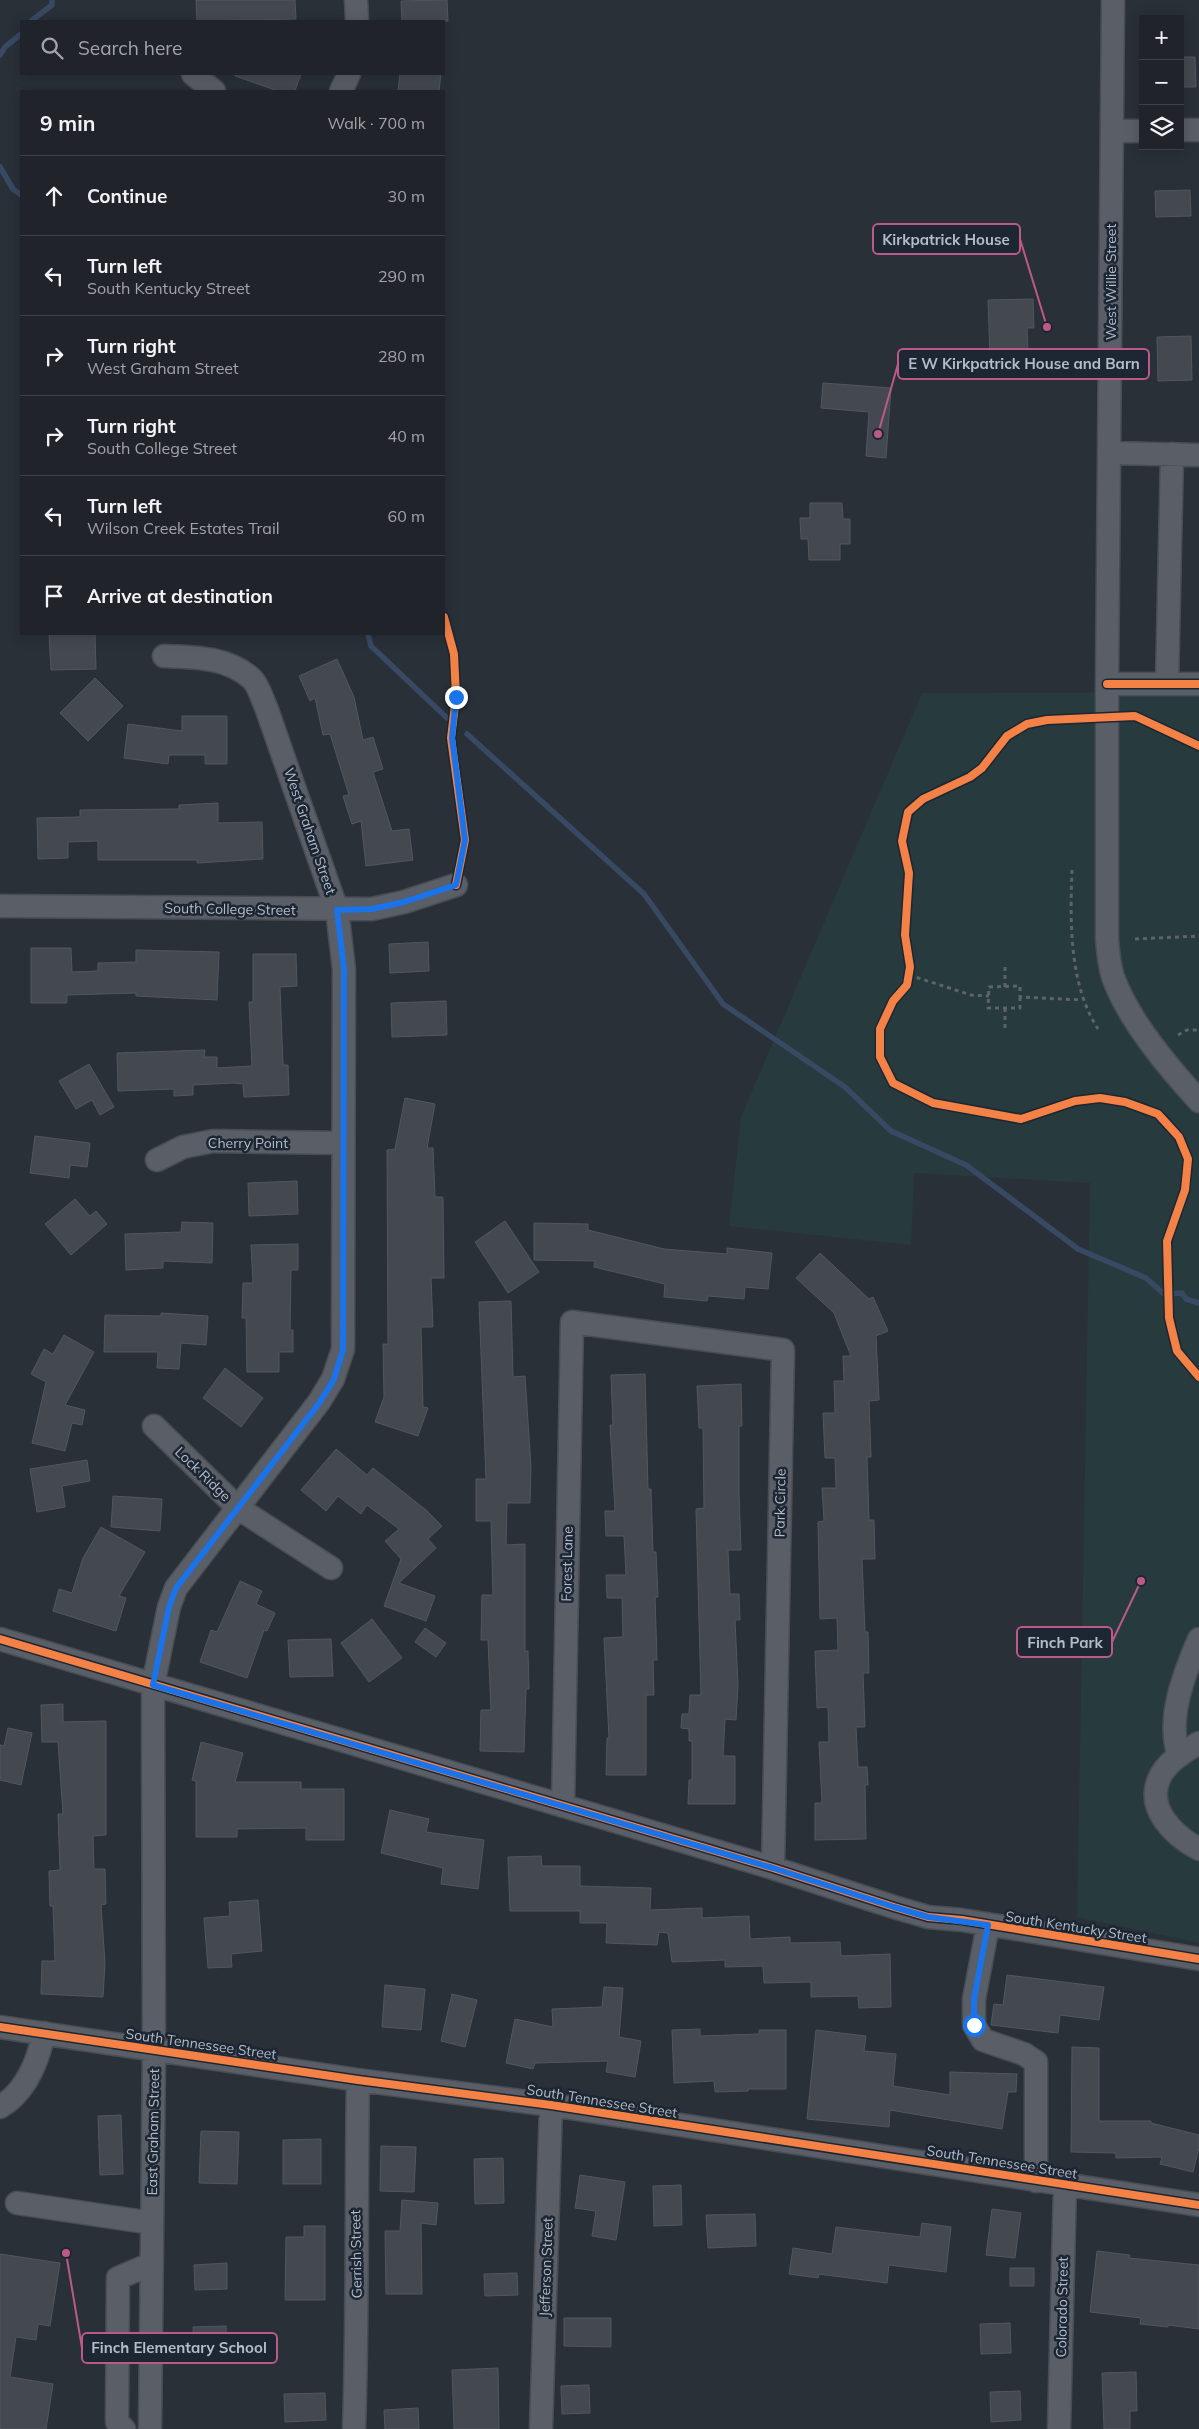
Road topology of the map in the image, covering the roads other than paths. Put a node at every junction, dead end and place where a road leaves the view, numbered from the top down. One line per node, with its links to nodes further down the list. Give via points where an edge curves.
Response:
1 (356, 0): 3 (street)
2 (1113, 0): 10 (street, West Willie Street)
3 (357, 20)
4 (194, 75): 6 (street)
5 (349, 75): 7 (street)
6 (213, 90)
7 (341, 90)
8 (1184, 130): 9 (street)
9 (1199, 130)
10 (1112, 131): 11 (street); 12 (street, West Willie Street)
11 (1139, 131)
12 (1110, 452): 13 (street); 16 (street, West Willie Street)
13 (1172, 454): 14 (street); 17 (street)
14 (1199, 455)
15 (164, 656): 21 (street, West Graham Street, via 204,657 233,666 253,680 266,707)
16 (1107, 684): 17 (street); 22 (street, West Willie Street, via 1106,908 1109,958 1120,993 1132,1015 1177,1077)
17 (1167, 684): 18 (street)
18 (1199, 684)
19 (456, 885): 21 (street, South College Street, via 372,909)
20 (0, 906): 21 (street, South College Street)
21 (337, 910): 23 (street, West Graham Street, via 344,969)
22 (1199, 1101)
23 (343, 1144): 24 (street, Cherry Point, via 213,1140 183,1146); 27 (street, West Graham Street, via 343,1350 334,1379 320,1402)
24 (157, 1160)
25 (572, 1322): 34 (street, Forest Lane); 36 (street, Park Circle, via 783,1350)
26 (154, 1426): 27 (street, Lock Ridge)
27 (238, 1508): 28 (street, Lock Ridge); 31 (street, West Graham Street, via 176,1588)
28 (330, 1568)
29 (0, 1639): 31 (street, South Kentucky Street)
30 (1199, 1639): 33 (street, via 1174,1716 1174,1737)
31 (153, 1685): 34 (street, South Kentucky Street); 41 (street, East Graham Street)
32 (1199, 1743): 33 (street)
33 (1179, 1756): 35 (street, via 1159,1778 1156,1799 1171,1828)
34 (562, 1806): 36 (street, South Kentucky Street)
35 (1199, 1848)
36 (773, 1868): 37 (street, South Kentucky Street, via 928,1917)
37 (988, 1925): 38 (street, South Kentucky Street); 45 (street, via 974,1999 974,2025 983,2040 1024,2054 1036,2062)
38 (1199, 1959)
39 (0, 2026): 40 (street, South Tennessee Street)
40 (44, 2033): 41 (street, South Tennessee Street); 44 (street, via 28,2080)
41 (154, 2050): 42 (street, South Tennessee Street); 49 (street, East Graham Street)
42 (358, 2080): 43 (street, South Tennessee Street); 53 (street, Gerrish Street)
43 (551, 2105): 45 (street, South Tennessee Street); 54 (street, Jefferson Street)
44 (0, 2107)
45 (1036, 2180): 46 (street, South Tennessee Street)
46 (1065, 2185): 48 (street, South Tennessee Street); 55 (street, Colorado Street)
47 (18, 2203): 49 (street)
48 (1199, 2205)
49 (152, 2223): 50 (street, East Graham Street)
50 (152, 2264): 51 (street, via 118,2278 117,2422); 52 (street, East Graham Street)
51 (124, 2429)
52 (150, 2429)
53 (354, 2429)
54 (541, 2429)
55 (1059, 2429)

